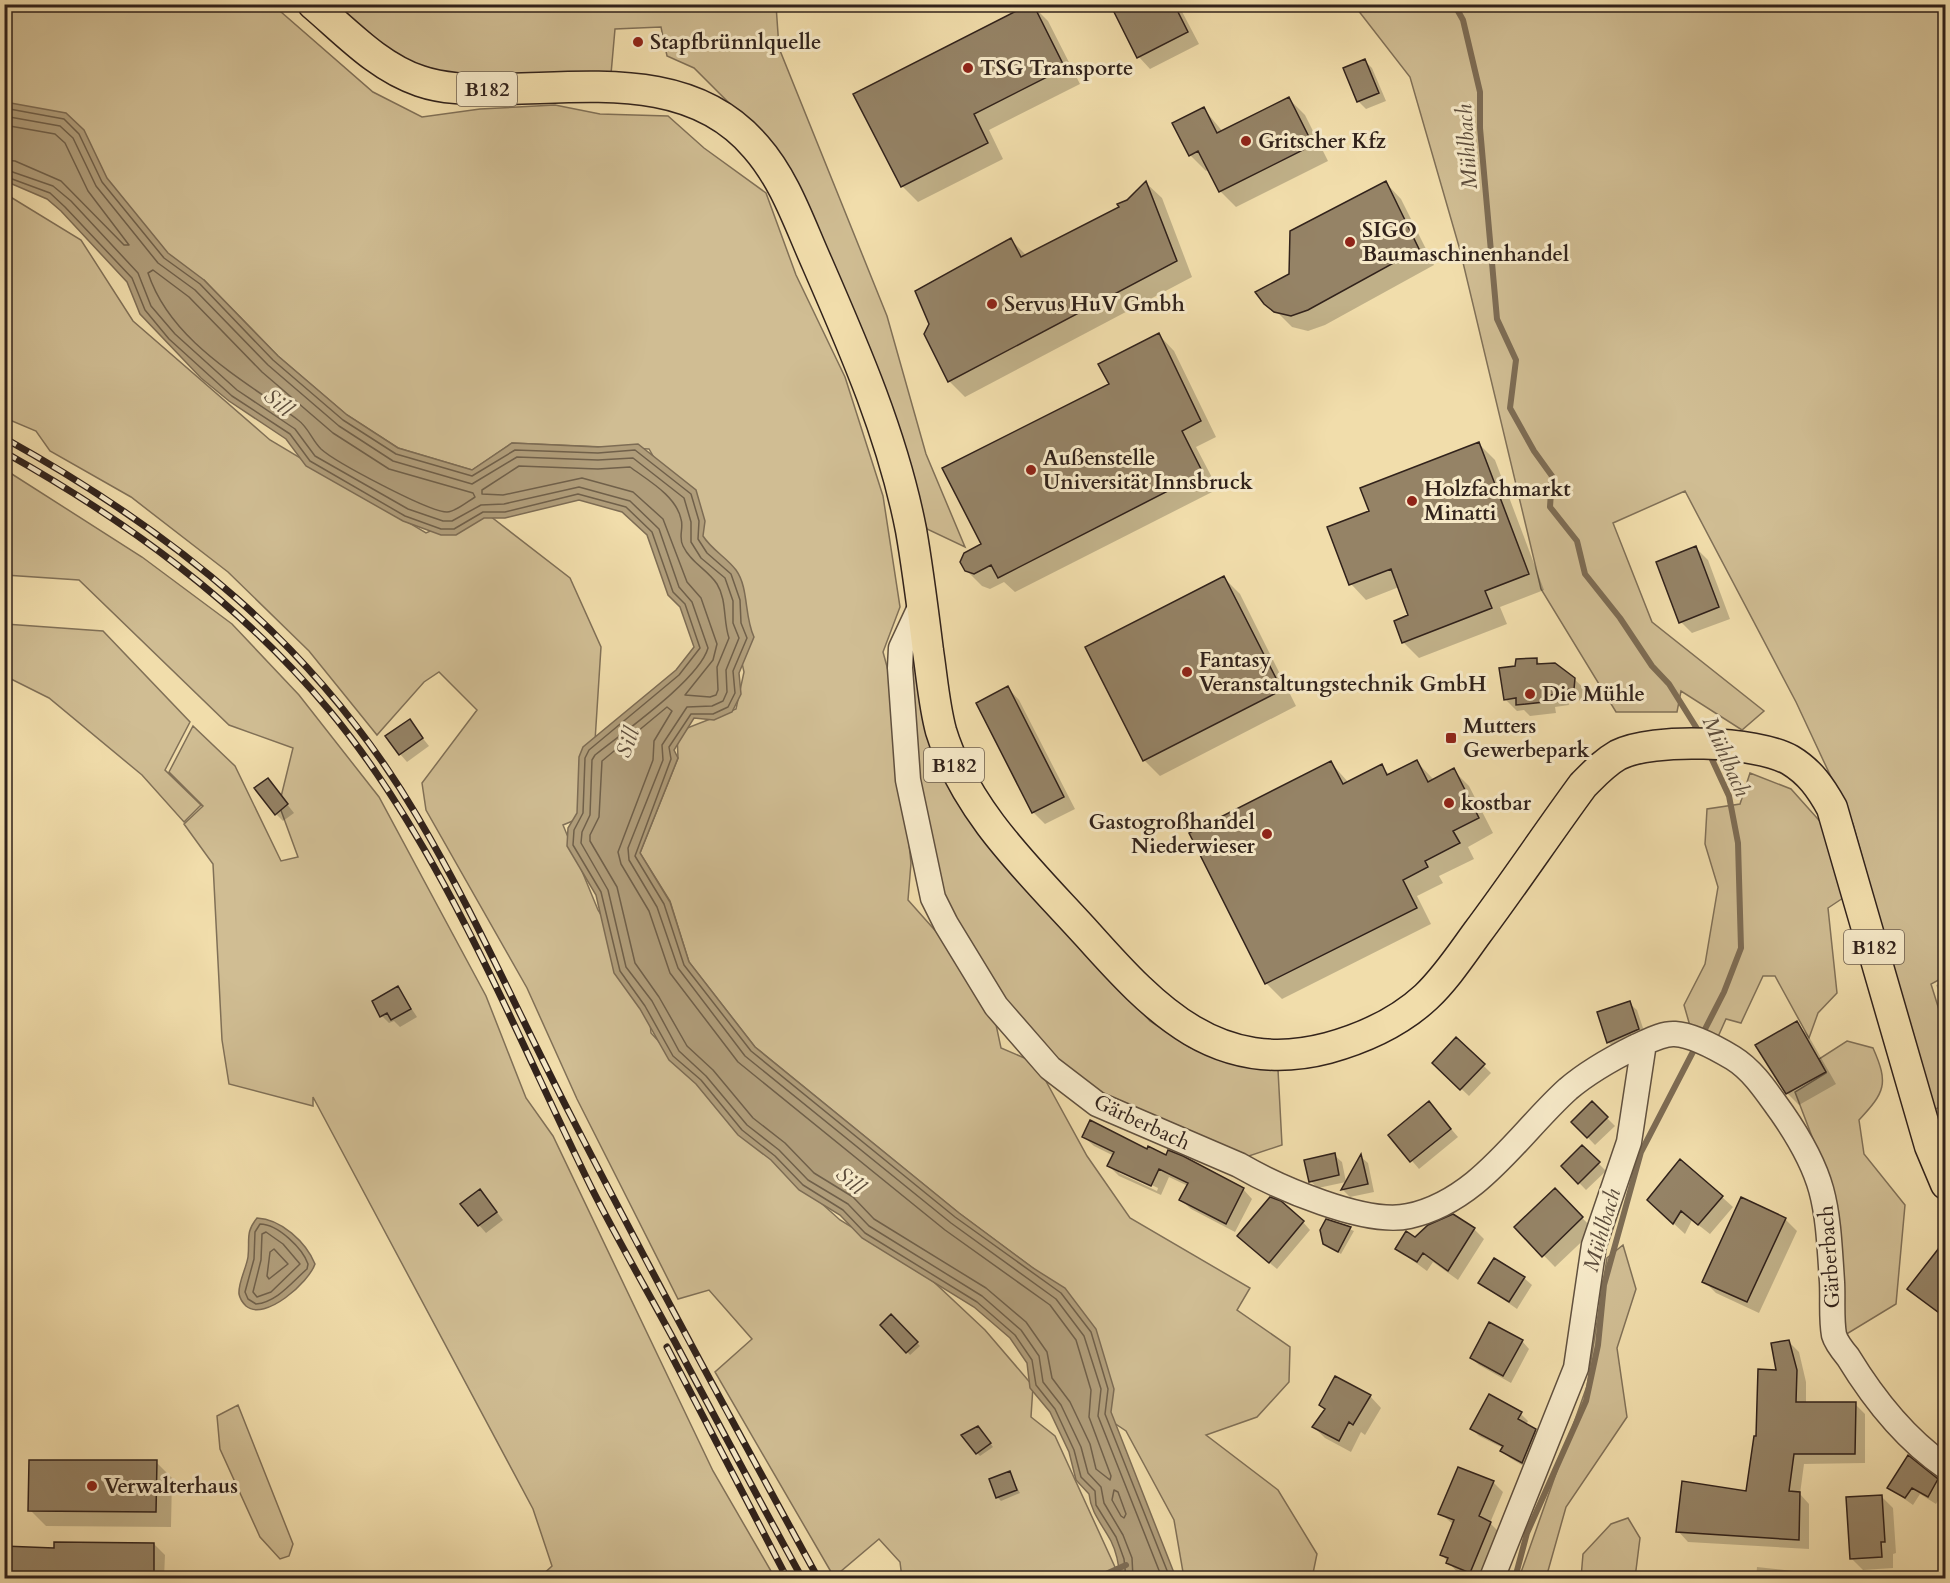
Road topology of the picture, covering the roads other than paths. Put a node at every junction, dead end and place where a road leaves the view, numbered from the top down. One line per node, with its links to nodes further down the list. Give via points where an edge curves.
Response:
1 (313, 4): 2 (main road, B182, via 380,61 419,81 462,88 647,89 711,108 743,132 770,164 785,191 854,348 897,468)
2 (922, 603): 3 (street, Gärberbach, via 901,648 900,668 908,780 933,898 962,953 1003,1014 1050,1068 1097,1104 1288,1189 1364,1214 1398,1217 1431,1208 1473,1184 1581,1079); 4 (main road, B182, via 940,728 953,763 977,806 1022,862 1154,1005 1202,1038 1239,1050 1291,1055 1319,1050 1360,1038 1409,1011 1442,980 1583,785 1620,754 1665,745 1753,749 1788,760 1804,770 1832,808 1930,1146)
3 (1644, 1043): 5 (street, Gärberbach, via 1672,1034 1698,1042 1733,1058 1767,1092 1818,1174 1828,1212 1835,1337 1890,1416); 6 (street, via 1629,1142 1594,1245 1576,1368)
4 (1946, 1184)
5 (1946, 1467)
6 (1492, 1578)

